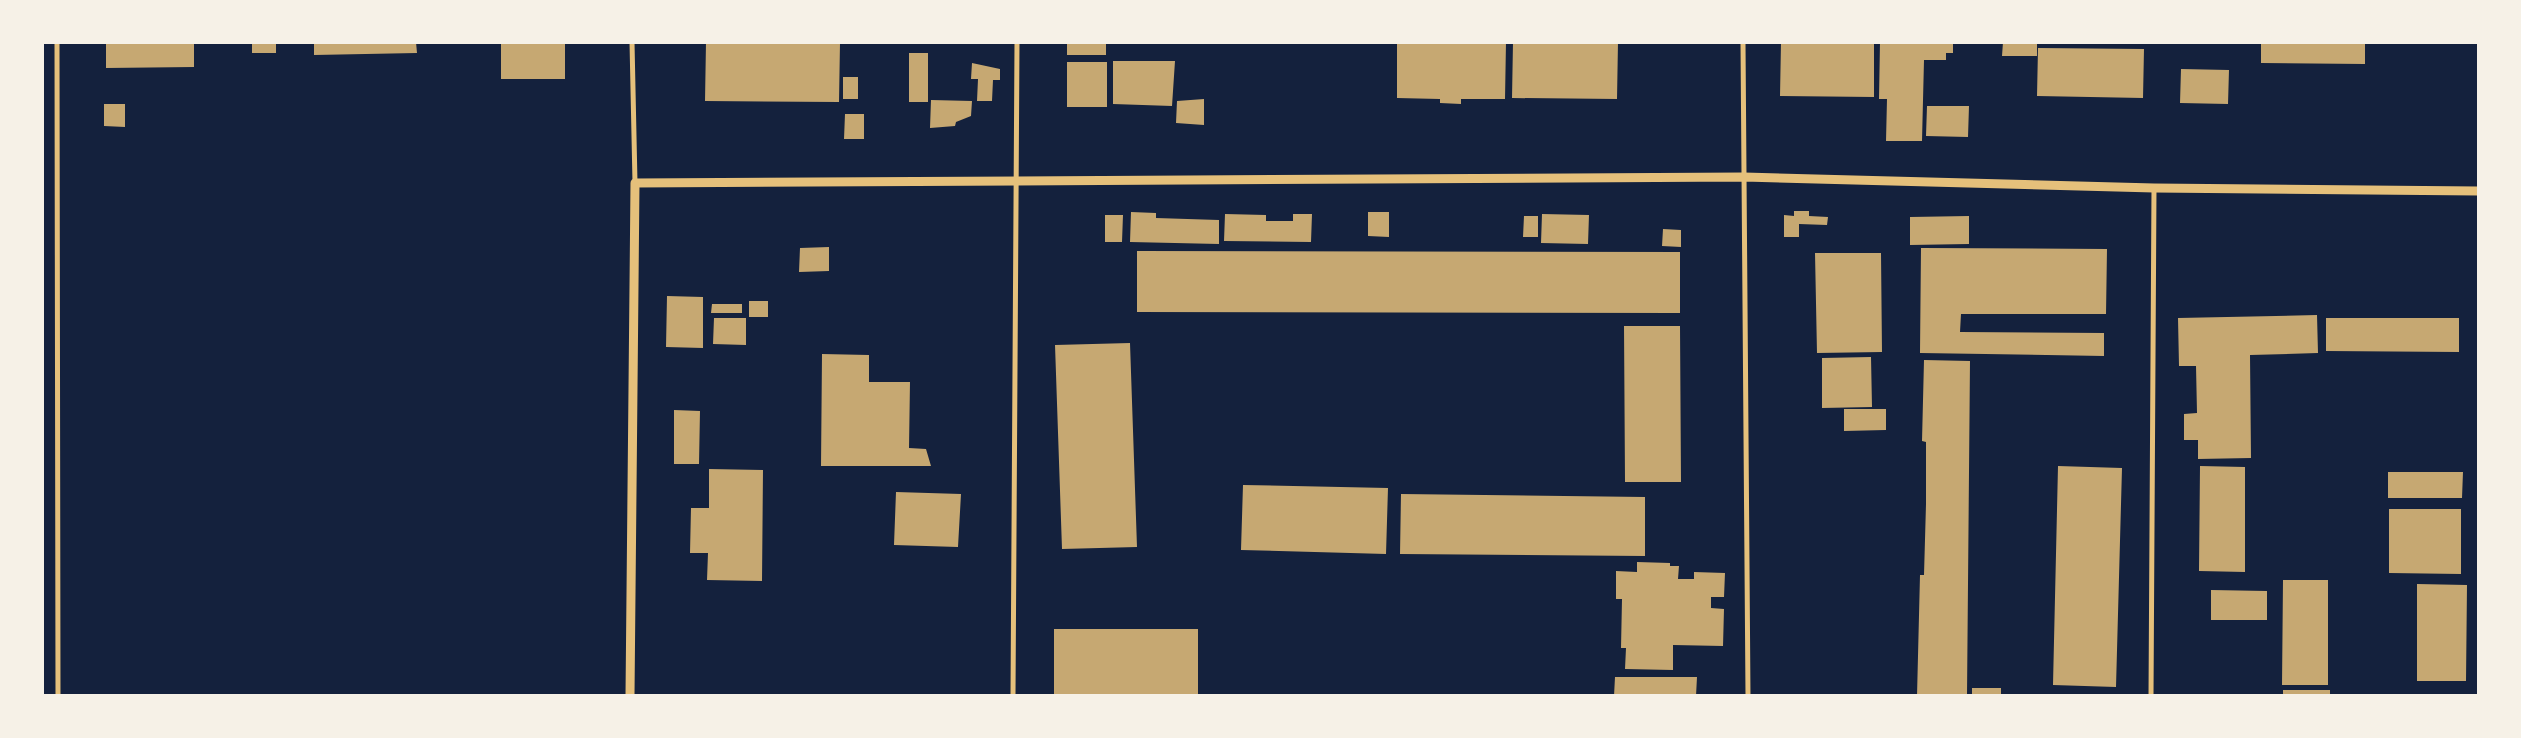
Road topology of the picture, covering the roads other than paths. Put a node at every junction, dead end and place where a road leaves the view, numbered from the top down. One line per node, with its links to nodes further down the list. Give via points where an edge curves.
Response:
1 (57, 42): 10 (street)
2 (632, 42): 7 (street)
3 (1017, 42): 6 (street)
4 (1743, 42): 5 (street)
5 (1744, 177): 6 (street); 8 (street); 13 (street)
6 (1016, 182): 7 (street); 12 (street)
7 (636, 183): 11 (street)
8 (2154, 188): 9 (street); 14 (street)
9 (2478, 190)
10 (58, 696)
11 (630, 696)
12 (1013, 696)
13 (1748, 696)
14 (2152, 696)

